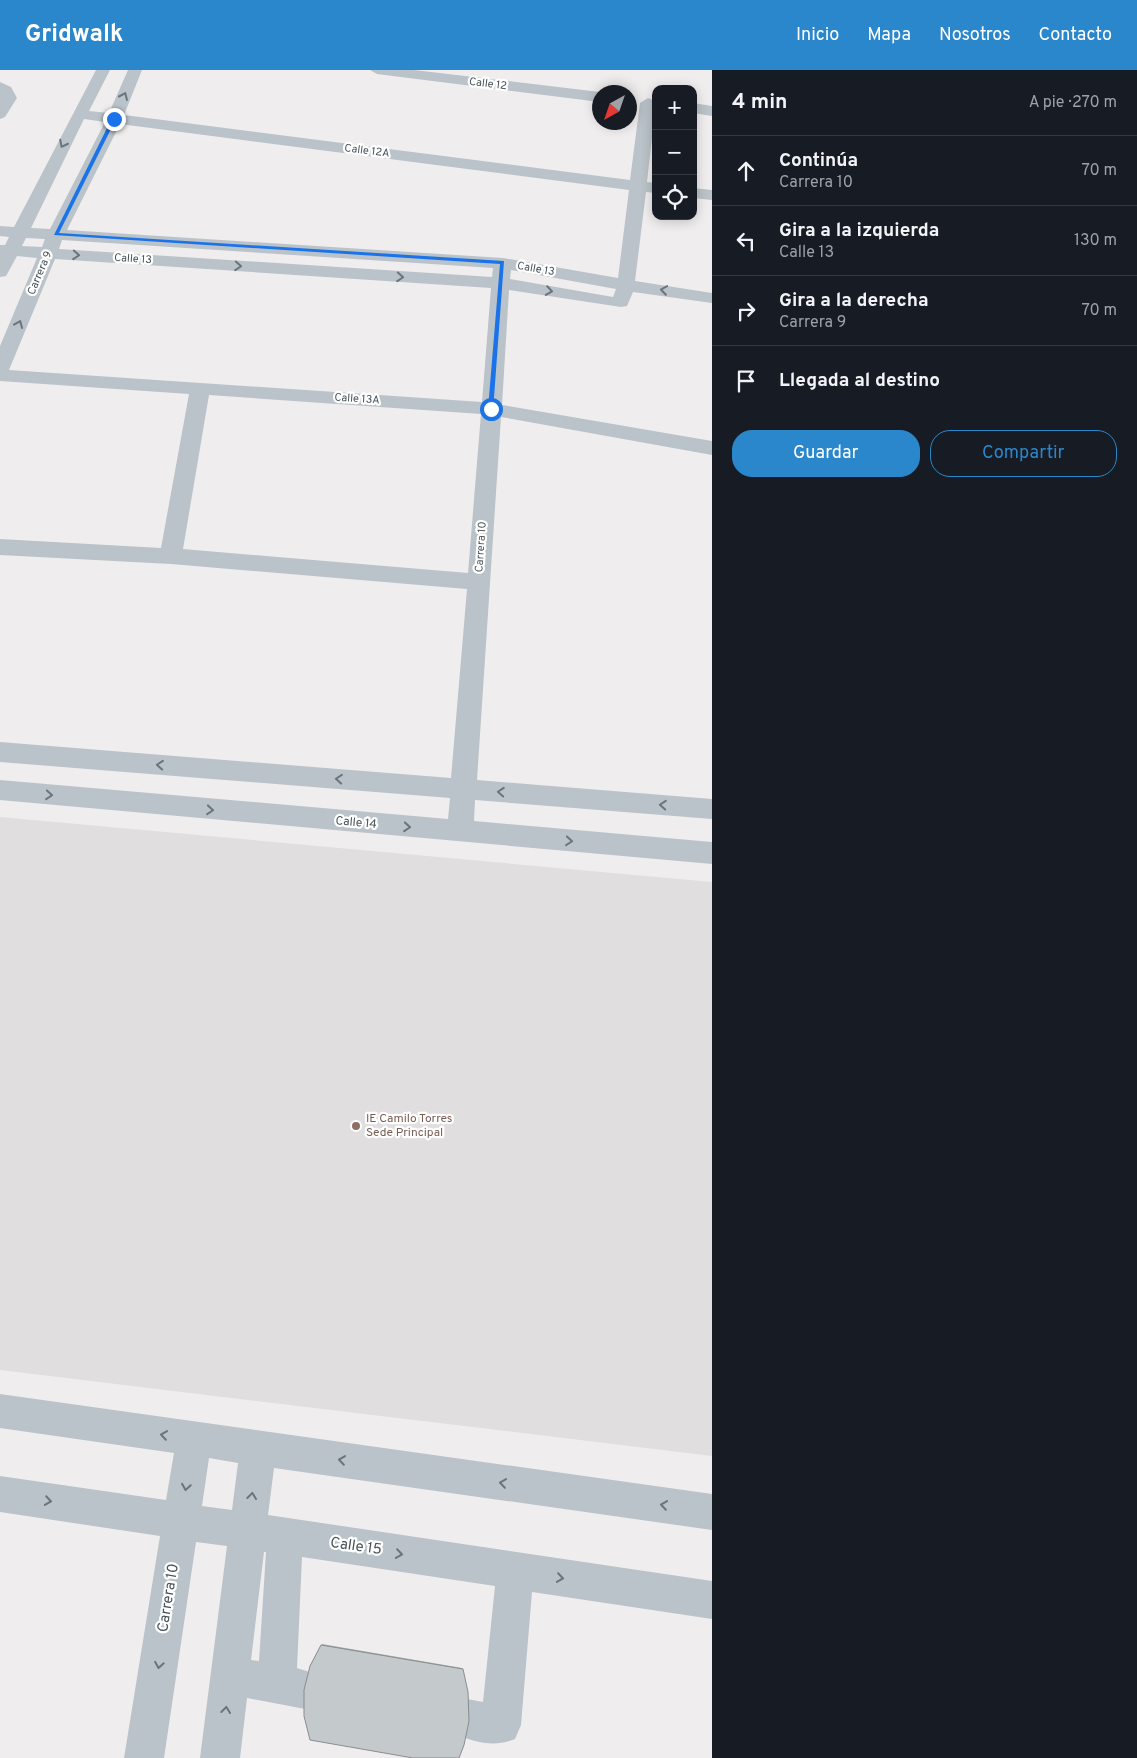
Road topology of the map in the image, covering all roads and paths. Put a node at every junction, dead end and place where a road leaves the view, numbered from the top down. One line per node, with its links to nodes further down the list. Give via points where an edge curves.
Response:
1 (103, 70): 11 (street)
2 (136, 70): 12 (street, Carrera 9, one-way to 2)
3 (377, 70): 5 (street, Calle 12)
4 (0, 87): 10 (street, via 6,90 9,98)
5 (592, 96)
6 (637, 102): 7 (street)
7 (652, 104): 13 (street)
8 (697, 109): 9 (street)
9 (712, 111)
10 (0, 114)
11 (79, 114): 12 (street, Calle 12A); 18 (street, one-way to 18)
12 (114, 119): 13 (street, Calle 12A); 19 (street, Carrera 9)
13 (637, 186): 14 (street, Calle 12A); 24 (street)
14 (652, 188)
15 (697, 194): 16 (street)
16 (712, 196)
17 (0, 231): 18 (street, Calle 13)
18 (18, 232): 19 (street, Calle 13); 20 (street)
19 (56, 234): 21 (street, Carrera 9); 23 (street, Calle 13)
20 (5, 251): 21 (street, Calle 13); 22 (street)
21 (48, 253): 23 (street, Calle 13, one-way to 23); 27 (street, Carrera 9, one-way to 21)
22 (0, 272)
23 (502, 273): 24 (street, Calle 13); 30 (street, Carrera 10)
24 (623, 294): 25 (street, Calle 13, one-way to 24); 26 (street, Calle 13)
25 (712, 298)
26 (639, 305)
27 (0, 369)
28 (0, 375): 29 (street, Calle 13A)
29 (200, 388): 30 (street, Calle 13A); 33 (street)
30 (491, 409): 31 (street, Calle 13A); 34 (street, Carrera 10)
31 (712, 448)
32 (0, 547): 33 (street)
33 (171, 556): 34 (street)
34 (478, 582): 37 (street, Carrera 10)
35 (0, 752): 37 (street, one-way to 35)
36 (0, 790): 39 (street, Calle 14, one-way to 39)
37 (463, 790): 38 (street, one-way to 37); 39 (street, Carrera 10)
38 (712, 808)
39 (460, 832): 40 (street, Calle 14, one-way to 40)
40 (712, 853)
41 (0, 1411): 42 (street, one-way to 41)
42 (194, 1439): 43 (street); 46 (street, Carrera 10, one-way to 46)
43 (258, 1448): 45 (street, one-way to 43); 47 (street, one-way to 43)
44 (0, 1494): 46 (street, Calle 15, one-way to 46)
45 (712, 1512)
46 (181, 1521): 47 (street, Calle 15); 53 (street, Carrera 10, one-way to 53)
47 (248, 1531): 48 (street, Calle 15); 51 (street)
48 (285, 1537): 49 (street, Calle 15, one-way to 49); 51 (street, via 291,1686)
49 (515, 1571): 50 (street, Calle 15, one-way to 50); 52 (street, via 501,1725)
50 (712, 1600)
51 (230, 1675): 54 (street, one-way to 51)
52 (468, 1719)
53 (144, 1758)
54 (220, 1758)

